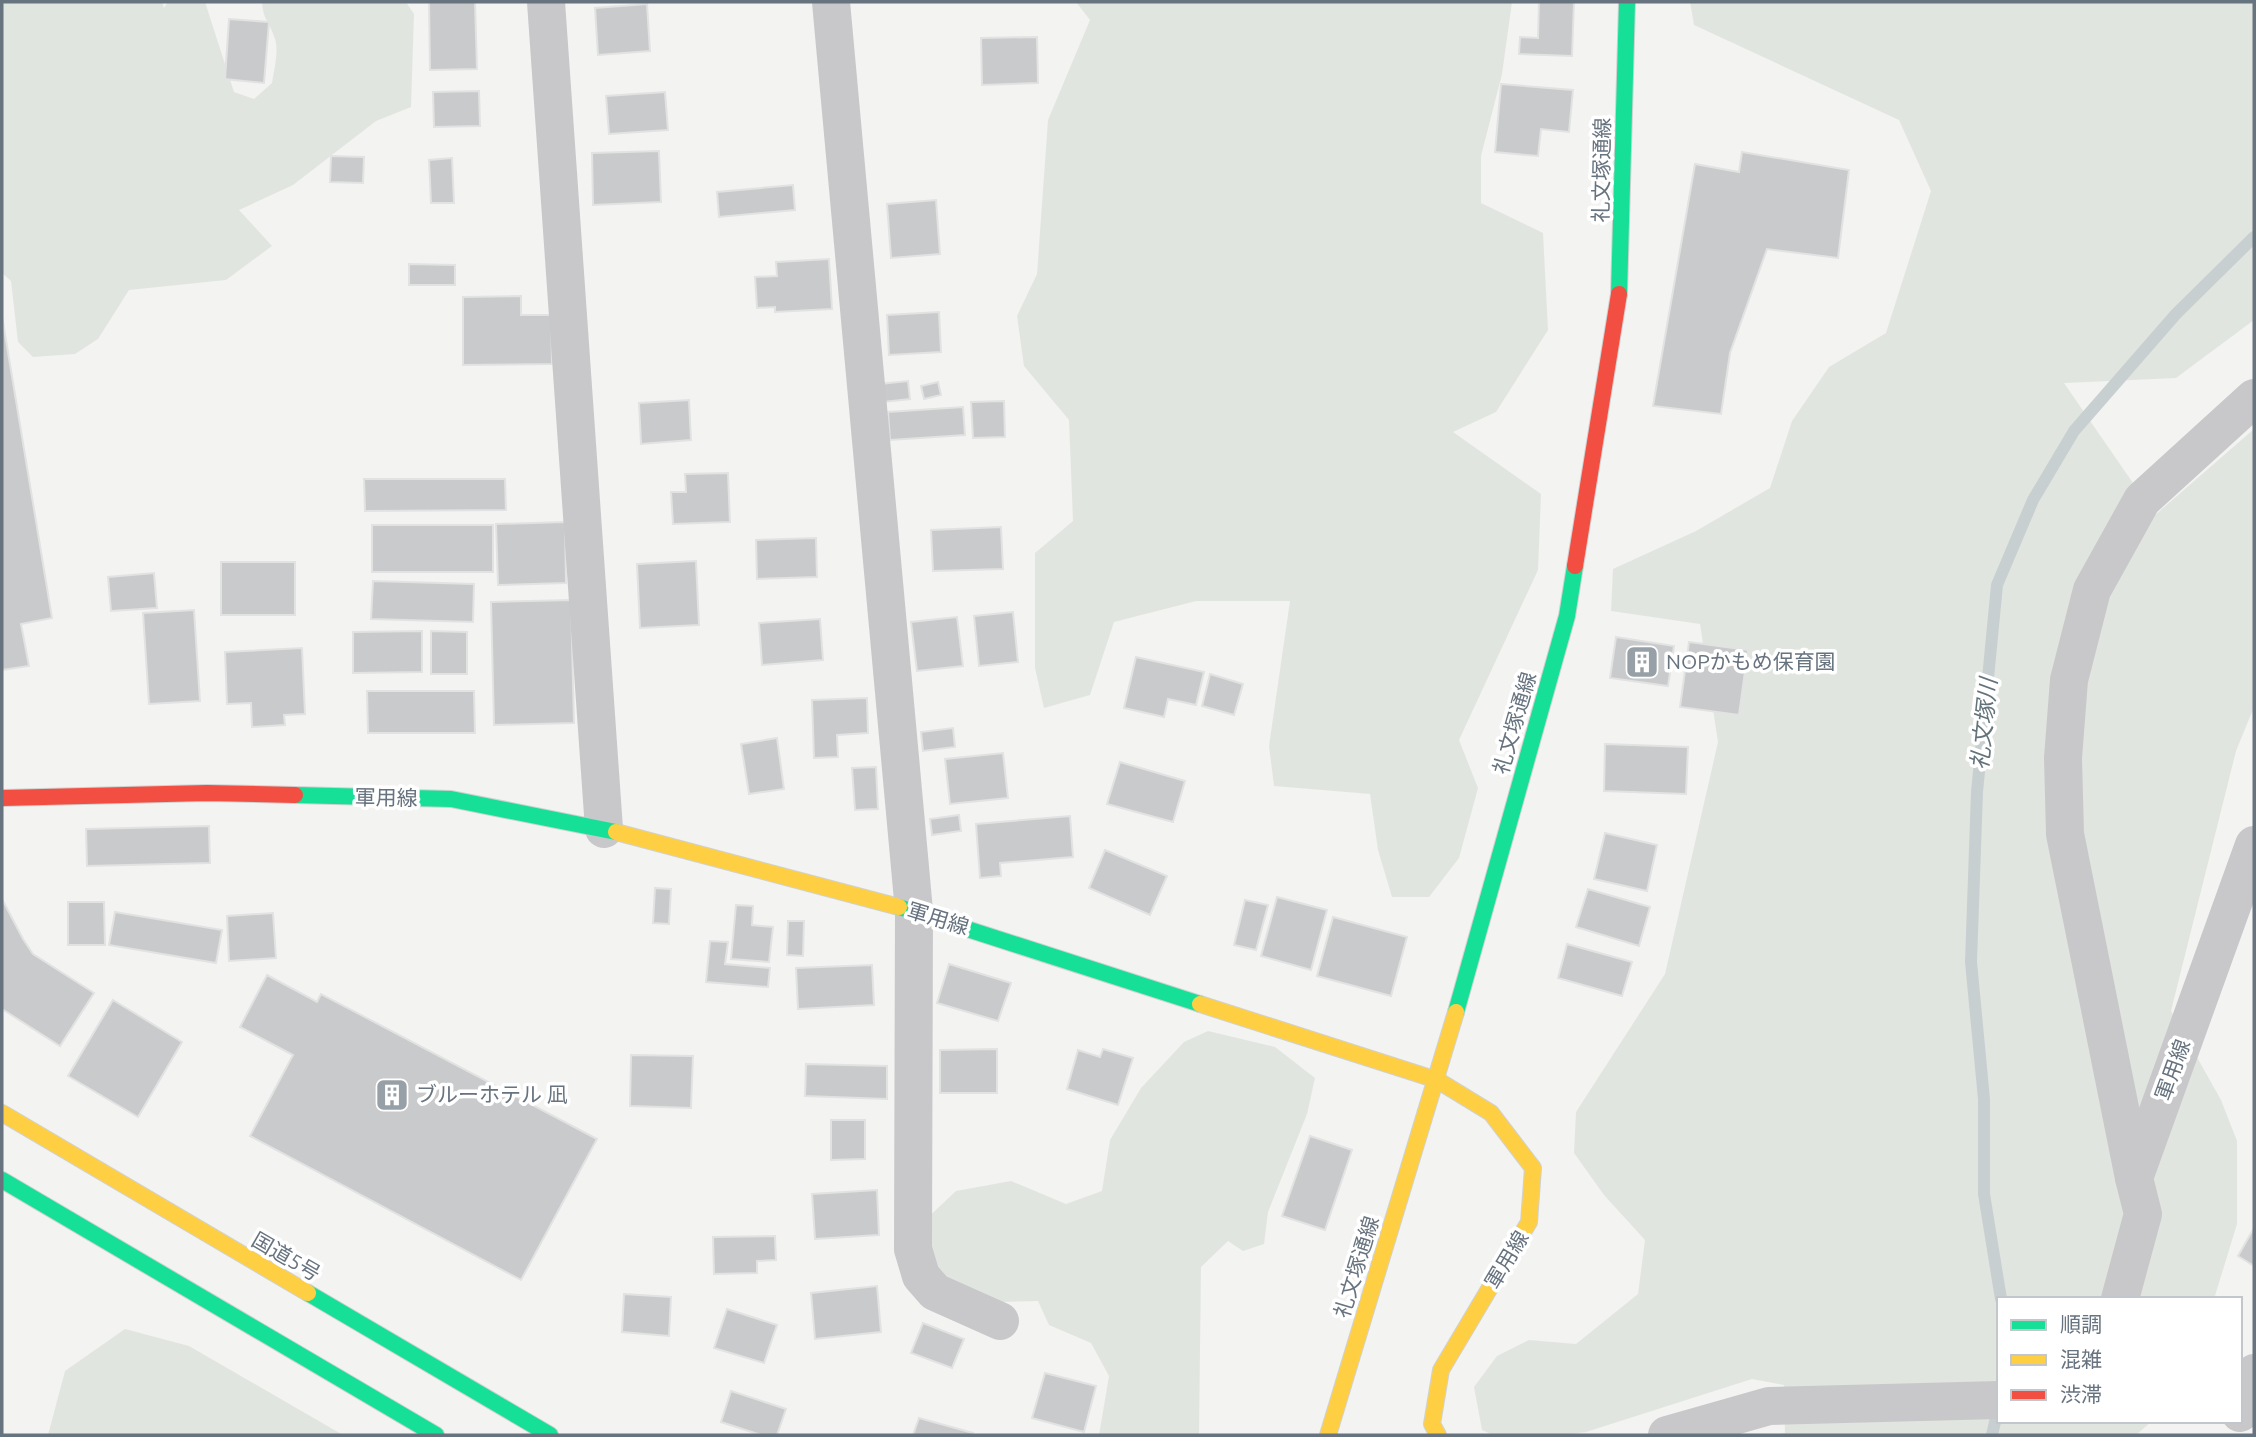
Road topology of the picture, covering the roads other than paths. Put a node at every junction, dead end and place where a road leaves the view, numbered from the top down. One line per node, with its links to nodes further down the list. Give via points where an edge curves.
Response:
1 (546, 2): 6 (street)
2 (831, 2): 8 (street)
3 (1627, 2): 9 (main road, 礼文塚通線, via 1620,285 1567,617)
4 (2254, 398): 11 (street, via 2142,500 2092,590 2069,680 2063,758 2066,834)
5 (2, 797): 6 (main road, 軍用線, via 207,793 451,799)
6 (604, 829): 8 (main road, 軍用線)
7 (2254, 845): 11 (street, 軍用線)
8 (914, 911): 9 (main road, 軍用線); 14 (street, via 913,1249 921,1276 934,1292)
9 (1437, 1080): 20 (main road, 礼文塚通線); 21 (main road, 軍用線, via 1491,1113 1533,1168 1529,1222 1441,1370 1432,1424)
10 (2, 1113): 19 (main road, 国道5号)
11 (2134, 1178): 13 (street, via 2143,1214)
12 (2, 1180): 18 (main road)
13 (2121, 1297)
14 (1000, 1321)
15 (2254, 1373): 17 (street)
16 (1986, 1400): 22 (street, via 1769,1406)
17 (2242, 1407)
18 (436, 1435)
19 (550, 1435)
20 (1328, 1435)
21 (1438, 1435)
22 (1667, 1435)

